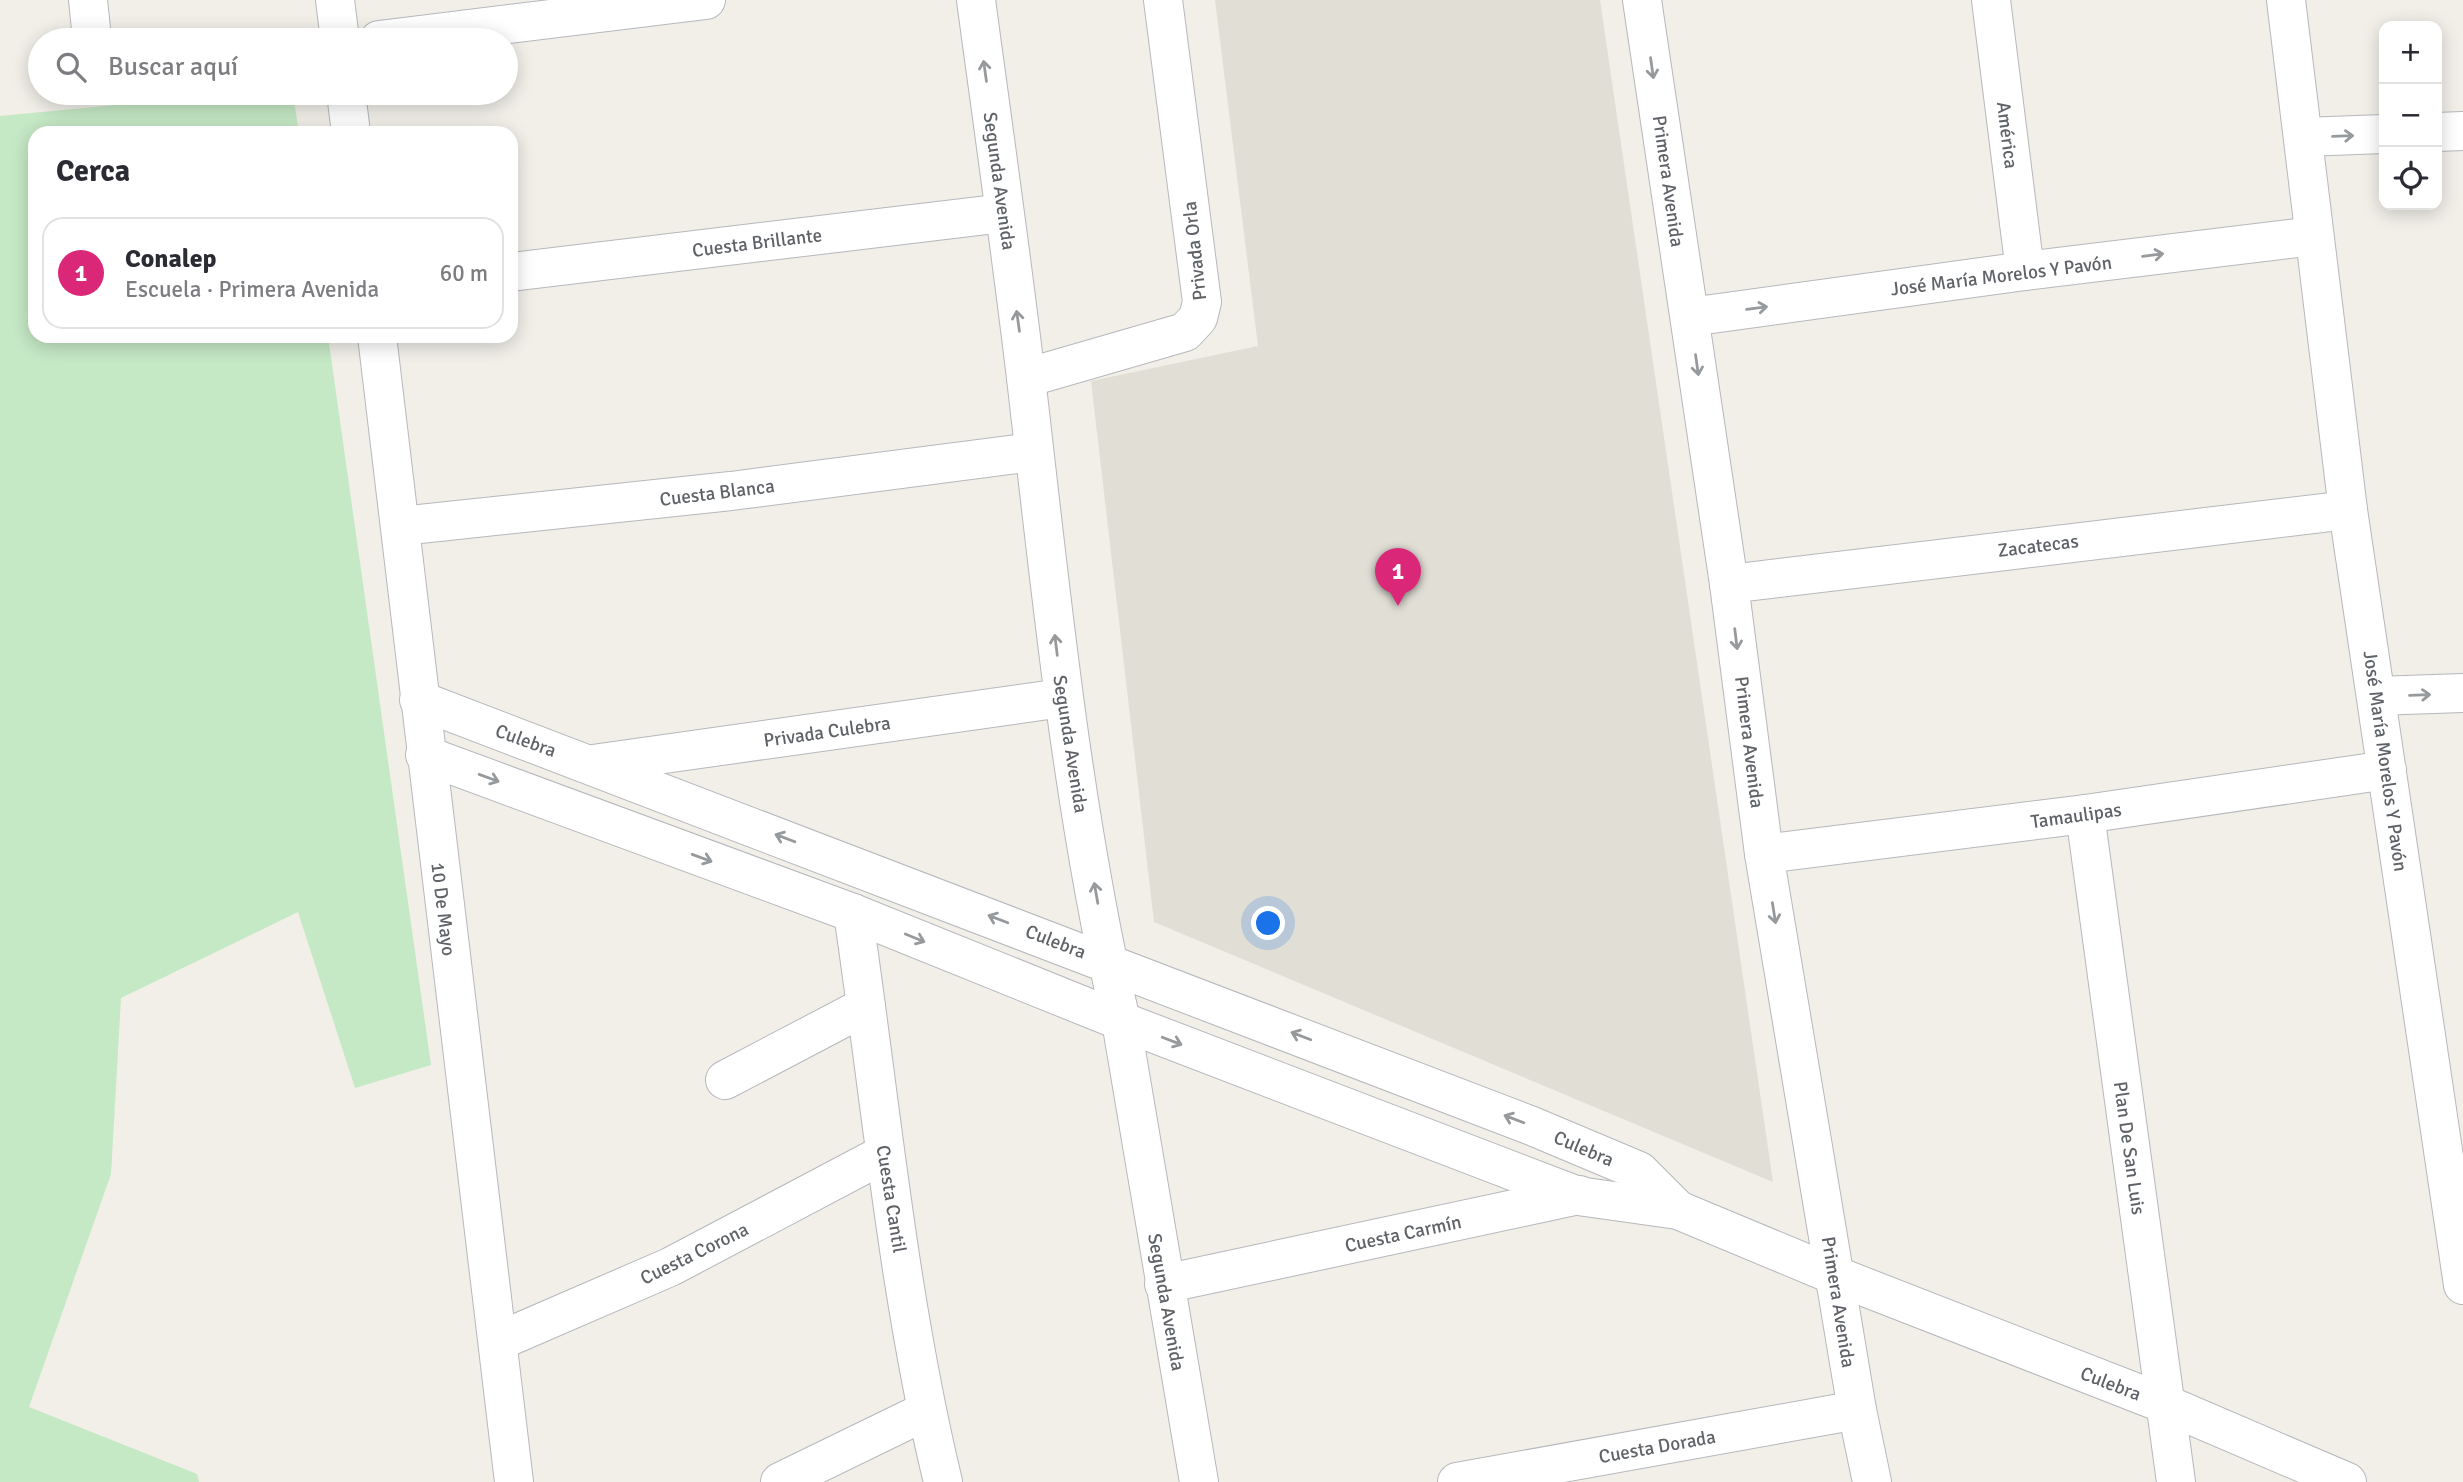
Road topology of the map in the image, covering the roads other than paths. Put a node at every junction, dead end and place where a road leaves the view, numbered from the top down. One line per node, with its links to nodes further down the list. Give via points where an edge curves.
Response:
1 (335, 0): 8 (street)
2 (706, 0): 9 (street)
3 (976, 0): 16 (street, Segunda Avenida, one-way to 3)
4 (1163, 0): 22 (street, Privada Orla, via 1202,302 1198,318 1185,332)
5 (1642, 0): 20 (street, Primera Avenida, one-way to 20)
6 (1991, 0): 19 (street, América)
7 (2286, 0): 15 (street, José María Morelos Y Pavón)
8 (338, 28)
9 (477, 28)
10 (348, 105): 11 (street)
11 (350, 126)
12 (2463, 131): 13 (street)
13 (2442, 132)
14 (2379, 134): 15 (street, one-way to 14)
15 (2303, 137): 17 (street, José María Morelos Y Pavón)
16 (1004, 213): 18 (street, Cuesta Brillante); 22 (street, Segunda Avenida, one-way to 16)
17 (2314, 236): 19 (street, José María Morelos Y Pavón, one-way to 17); 24 (street, José María Morelos Y Pavón)
18 (518, 271)
19 (2025, 271): 20 (street, José María Morelos Y Pavón, one-way to 19)
20 (1689, 317): 26 (street, Primera Avenida, one-way to 26)
21 (378, 343): 25 (street, 10 De Mayo)
22 (1026, 378): 23 (street, Segunda Avenida)
23 (1033, 453): 25 (street, Cuesta Blanca); 29 (street, Segunda Avenida, one-way to 23)
24 (2348, 510): 26 (street, Zacatecas); 28 (street, José María Morelos Y Pavón)
25 (401, 526): 30 (street, 10 De Mayo)
26 (1729, 584): 35 (street, Primera Avenida, one-way to 35)
27 (2463, 694): 28 (street, one-way to 27)
28 (2376, 696): 33 (street, José María Morelos Y Pavón)
29 (1062, 698): 32 (street, Privada Culebra); 37 (street, Segunda Avenida, one-way to 29)
30 (419, 700): 31 (street, 10 De Mayo); 32 (street, Culebra)
31 (425, 755): 36 (street, Culebra, one-way to 36); 48 (street, 10 De Mayo)
32 (591, 764): 37 (street, Culebra, one-way to 32)
33 (2387, 770): 34 (street, Tamaulipas); 47 (street, José María Morelos Y Pavón)
34 (2085, 814): 35 (street, Tamaulipas); 49 (street, Plan De San Luis)
35 (1764, 854): 45 (street, Primera Avenida, one-way to 45)
36 (853, 913): 38 (street, Cuesta Cantil); 39 (street, Culebra, one-way to 39)
37 (1107, 961): 39 (street, Segunda Avenida); 42 (street, Culebra, one-way to 37)
38 (866, 1006): 40 (street); 41 (street, Cuesta Cantil)
39 (1121, 1021): 43 (street, Culebra, one-way to 43); 46 (street, Segunda Avenida)
40 (725, 1080)
41 (884, 1154): 48 (street, Cuesta Corona, via 670,1267); 51 (street, Cuesta Cantil)
42 (1639, 1171): 43 (street, Cuesta Carmín); 44 (street, Culebra)
43 (1578, 1196): 44 (street, Culebra); 46 (street, Cuesta Carmín)
44 (1678, 1210): 45 (street, Culebra)
45 (1834, 1275): 49 (street, Culebra); 50 (street, Primera Avenida)
46 (1164, 1284): 55 (street, Segunda Avenida)
47 (2463, 1285)
48 (499, 1341): 52 (street, 10 De Mayo)
49 (2165, 1404): 58 (street, Plan De San Luis); 59 (street, Culebra)
50 (1857, 1410): 56 (street, Cuesta Dorada); 57 (street, Primera Avenida)
51 (926, 1411): 53 (street); 54 (street, Cuesta Cantil)
52 (514, 1482)
53 (780, 1482)
54 (943, 1482)
55 (1199, 1482)
56 (1457, 1482)
57 (1872, 1482)
58 (2176, 1482)
59 (2347, 1482)

